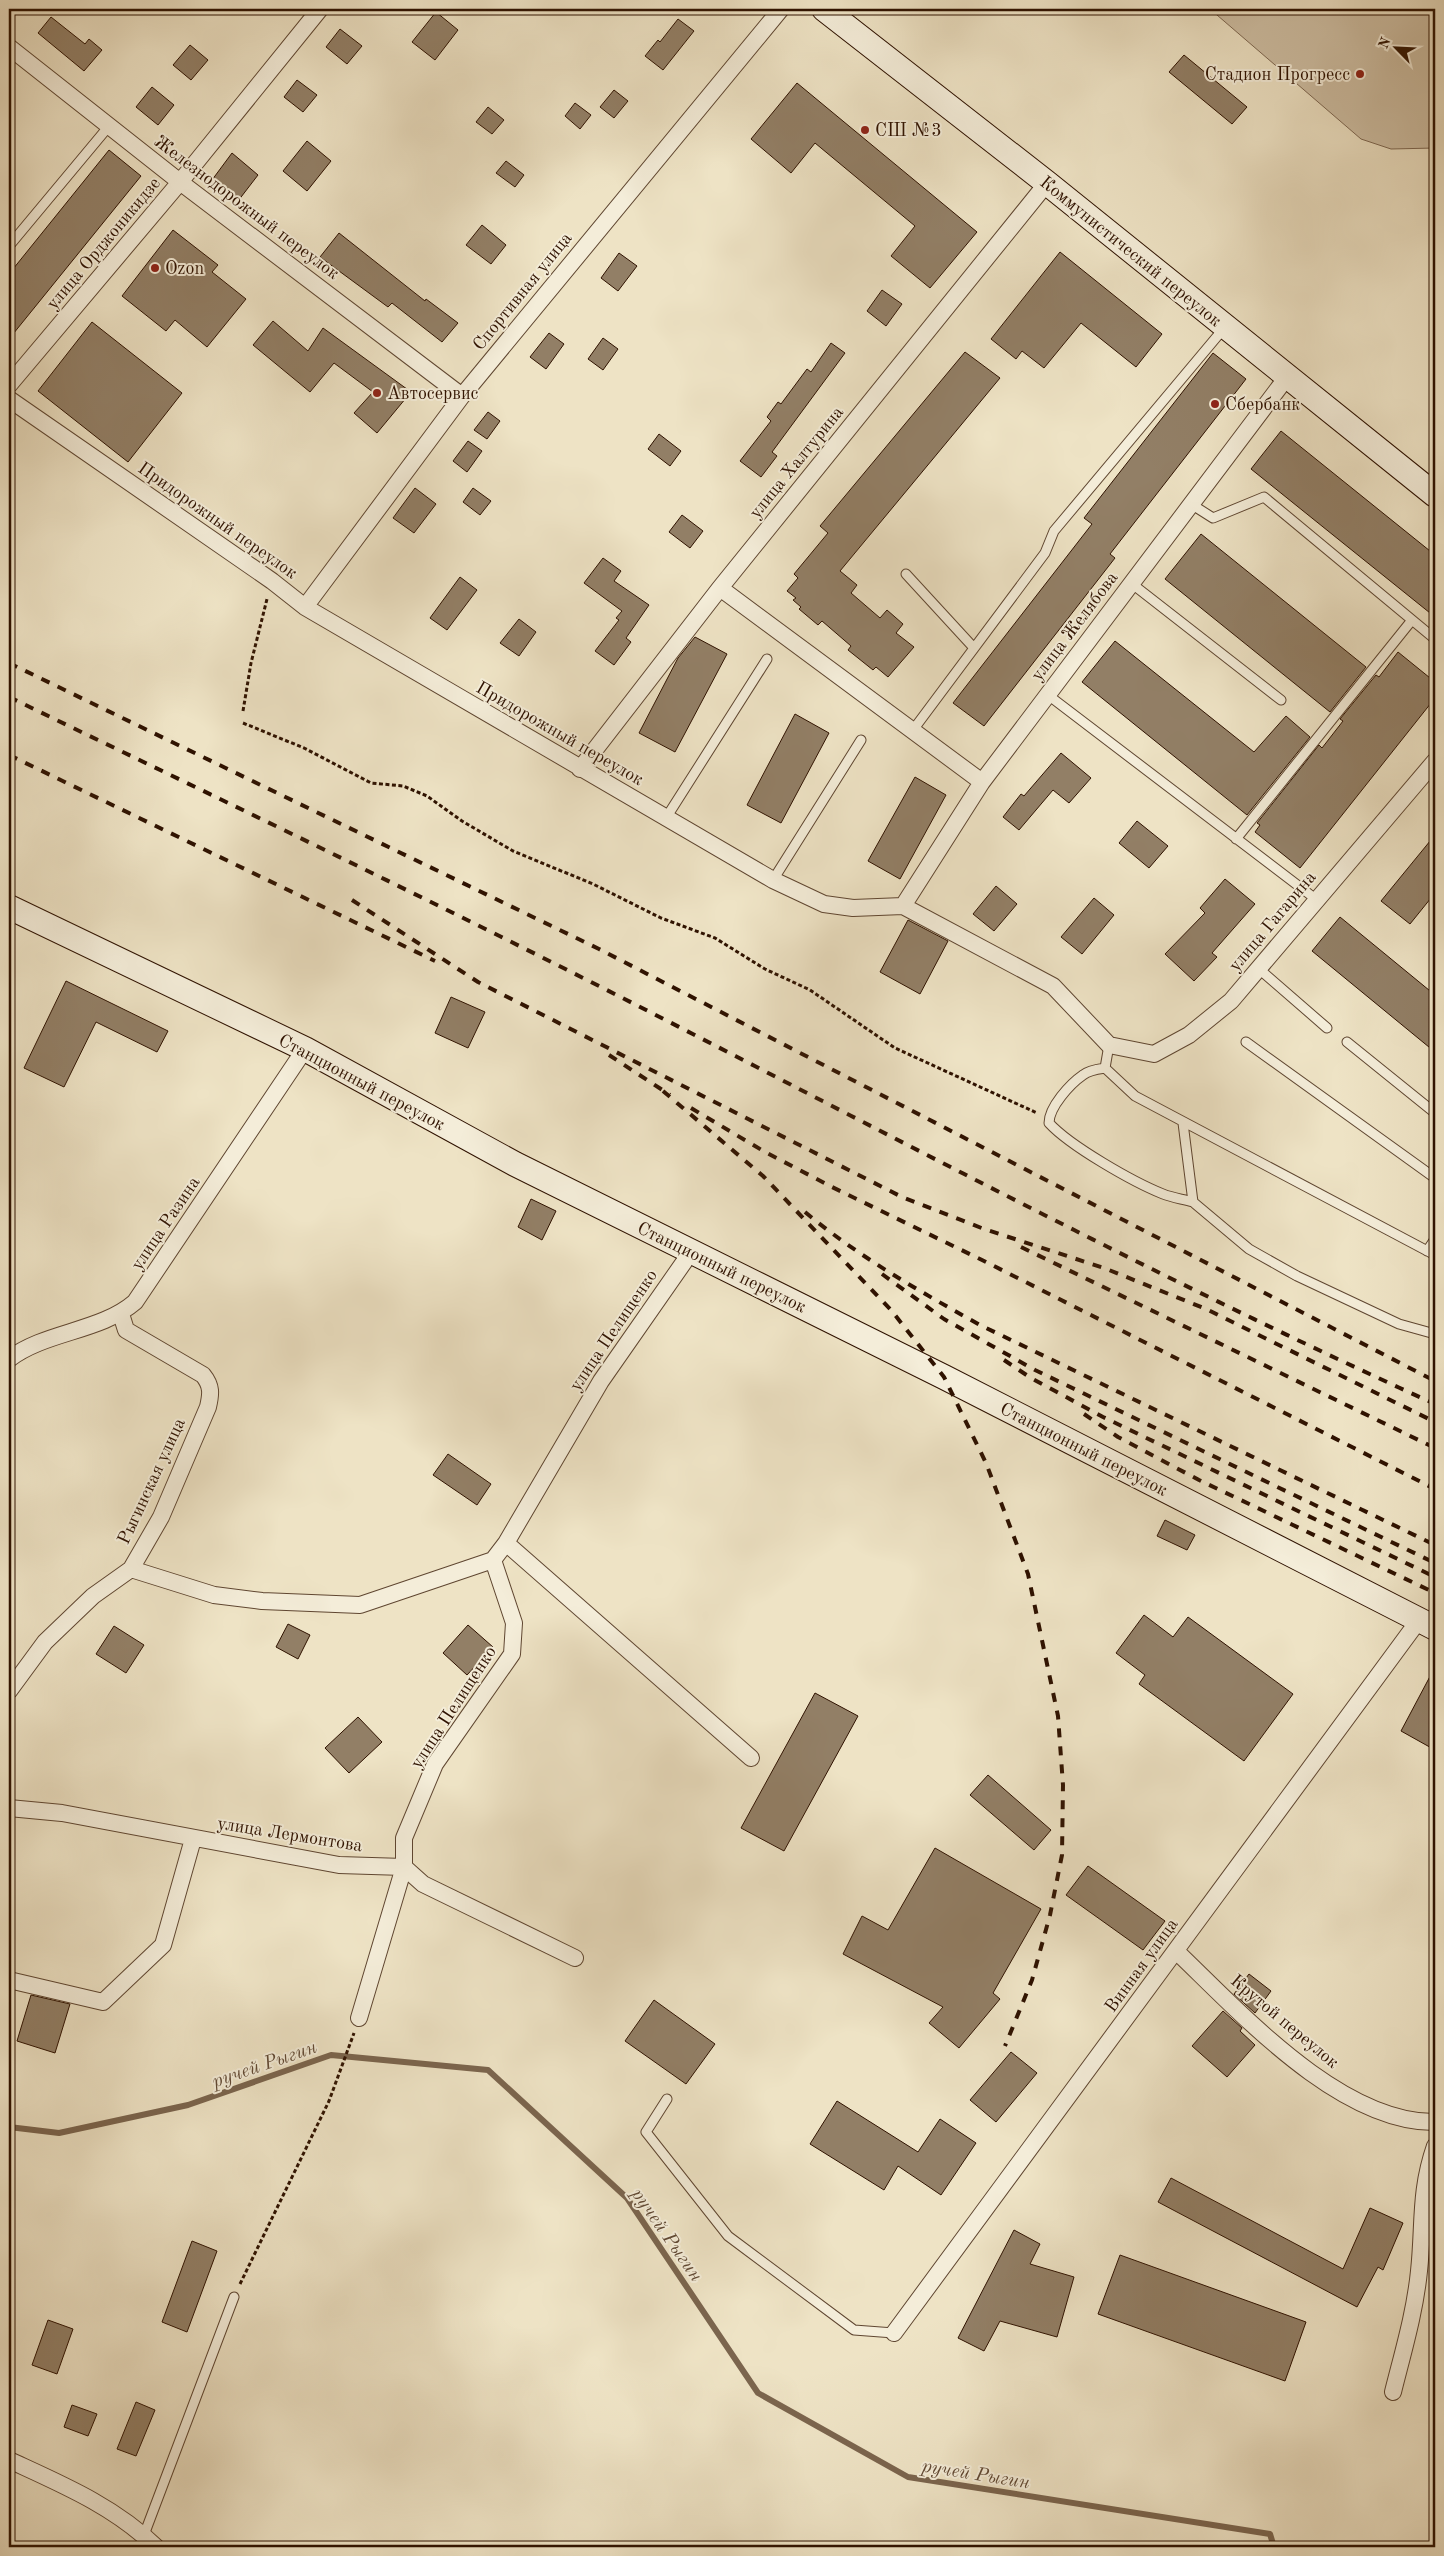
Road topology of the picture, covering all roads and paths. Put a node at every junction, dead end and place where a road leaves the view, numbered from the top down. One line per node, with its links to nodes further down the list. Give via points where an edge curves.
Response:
1 (320, 9): 6 (street, улица Орджоникидзе)
2 (781, 9): 12 (street, Спортивная улица)
3 (824, 9): 7 (main road, Коммунистический переулок)
4 (11, 51): 5 (street, Железнодорожный переулок)
5 (109, 126): 6 (street, Железнодорожный переулок); 8 (lane)
6 (180, 182): 11 (street, улица Орджоникидзе); 12 (street, Железнодорожный переулок)
7 (1047, 184): 9 (main road, Коммунистический переулок); 19 (street, улица Халтурина)
8 (9, 246)
9 (1225, 327): 10 (main road, Коммунистический переулок); 23 (lane, via 1054,531 1045,553)
10 (1287, 377): 14 (main road, Коммунистический переулок); 15 (street, улица Желябова)
11 (9, 385)
12 (462, 396): 20 (street, Спортивная улица)
13 (9, 400): 17 (street, Придорожный переулок)
14 (1435, 495)
15 (1191, 504): 18 (street, улица Желябова); 21 (lane, via 1213,518 1264,497)
16 (906, 574): 23 (lane)
17 (272, 582): 20 (street, Придорожный переулок); 27 (path, via 251,663)
18 (1131, 584): 25 (street, улица Желябова); 26 (lane)
19 (720, 588): 29 (street); 32 (street, улица Халтурина)
20 (305, 607): 32 (street, Придорожный переулок)
21 (1412, 620): 22 (lane); 35 (lane)
22 (1435, 639)
23 (974, 648): 29 (lane)
24 (767, 659): 34 (lane)
25 (1048, 695): 33 (street, улица Желябова); 35 (lane)
26 (1281, 700)
27 (243, 711)
28 (243, 723): 48 (path, via 304,748 371,782 403,786 427,796 513,851 593,884 661,918 715,938 765,969 810,990 895,1048)
29 (913, 730): 33 (street)
30 (861, 740): 36 (lane)
31 (1435, 761): 37 (street, улица Гагарина)
32 (580, 769): 34 (street, Придорожный переулок)
33 (982, 782): 38 (street, улица Желябова)
34 (666, 818): 36 (street, Придорожный переулок)
35 (1236, 839): 37 (lane)
36 (773, 880): 38 (street, Придорожный переулок, via 824,904 854,908)
37 (1317, 900): 40 (street, улица Гагарина)
38 (903, 906): 44 (street, via 1053,986)
39 (11, 913): 45 (main road, Станционный переулок)
40 (1258, 968): 41 (lane); 44 (street, улица Гагарина, via 1231,1001 1189,1035 1154,1054)
41 (1327, 1028)
42 (1246, 1042): 50 (lane)
43 (1347, 1042): 47 (lane)
44 (1109, 1045): 46 (lane)
45 (305, 1049): 53 (main road, Станционный переулок, via 514,1164); 55 (street, улица Разина, via 135,1302)
46 (1105, 1068): 48 (lane, via 1083,1075 1061,1097); 49 (lane, via 1135,1096)
47 (1435, 1113)
48 (1049, 1118): 51 (lane, via 1049,1123 1058,1133 1080,1148 1163,1194)
49 (1183, 1123): 51 (lane); 54 (lane)
50 (1435, 1178)
51 (1193, 1202): 56 (lane, via 1250,1249 1297,1276 1399,1324)
52 (1435, 1239): 54 (lane)
53 (691, 1252): 58 (street, улица Пелищенко, via 601,1381); 61 (main road, Станционный переулок, via 944,1377)
54 (1431, 1253)
55 (121, 1314): 57 (street, улица Разина, via 24,1348); 60 (street, Рыгинская улица, via 126,1330 203,1375 211,1393 161,1517)
56 (1435, 1334)
57 (9, 1359)
58 (506, 1542): 59 (street, улица Пелищенко); 63 (street)
59 (493, 1560): 60 (street, via 360,1605 271,1602 214,1595); 66 (street, улица Пелищенко, via 514,1623 512,1654 435,1764 404,1838)
60 (130, 1569): 62 (street, Рыгинская улица, via 93,1596 45,1642)
61 (1427, 1624): 67 (street, Винная улица)
62 (9, 1691)
63 (752, 1758)
64 (9, 1808): 65 (street, улица Лермонтова, via 62,1812)
65 (193, 1839): 66 (street, улица Лермонтова, via 339,1865); 69 (street, via 163,1945 103,2002)
66 (404, 1867): 68 (street, via 423,1884); 70 (street, улица Пелищенко)
67 (1176, 1951): 72 (street, Крутой переулок, via 1279,2047 1316,2076 1381,2113); 75 (street, Винная улица)
68 (575, 1958)
69 (9, 1980)
70 (360, 2018): 74 (path, via 330,2100)
71 (667, 2099): 75 (lane, via 646,2132 728,2236 854,2330)
72 (1435, 2122)
73 (1435, 2146): 76 (street, via 1421,2201 1419,2270 1414,2305)
74 (234, 2297): 78 (lane)
75 (894, 2333)
76 (1393, 2392)
77 (9, 2460): 78 (street, via 81,2493 120,2516)
78 (144, 2536): 79 (street)
79 (156, 2547)

